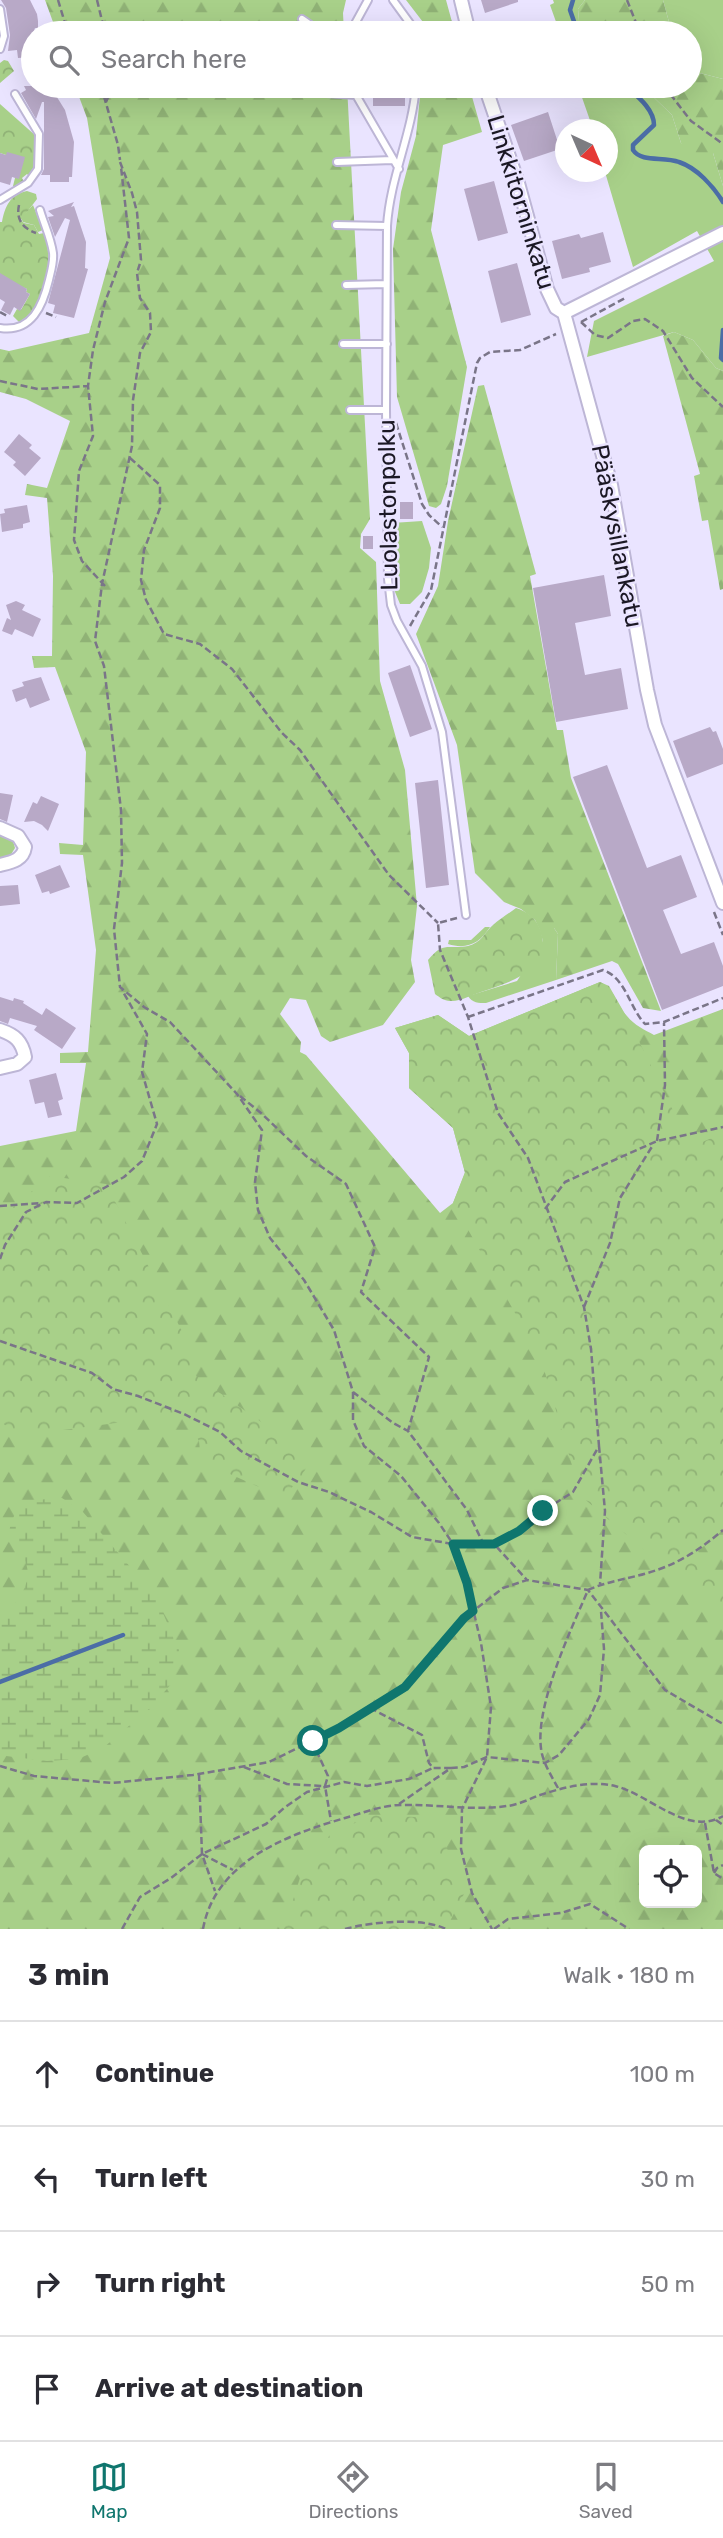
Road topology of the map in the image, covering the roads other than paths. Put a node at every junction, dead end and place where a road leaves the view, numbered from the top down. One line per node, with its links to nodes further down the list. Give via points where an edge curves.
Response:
1 (368, 0): 7 (lane)
2 (393, 0): 8 (lane)
3 (461, 0): 9 (street)
4 (0, 9): 10 (lane, via 4,36)
5 (302, 19): 6 (lane)
6 (305, 21)
7 (356, 21)
8 (410, 21)
9 (466, 21)
10 (0, 49)
11 (15, 94): 18 (lane, via 39,134 38,169 28,183)
12 (358, 98): 15 (lane)
13 (414, 98): 17 (lane, Luolastonpolku)
14 (489, 98): 25 (street, Linkkitorninkatu, via 547,289 556,308)
15 (392, 160): 16 (lane); 17 (lane)
16 (337, 162)
17 (399, 169): 21 (lane, Luolastonpolku)
18 (0, 200)
19 (40, 210): 26 (lane, via 53,254 43,302 38,313 21,326)
20 (336, 225): 21 (lane)
21 (387, 226): 23 (lane, Luolastonpolku)
22 (723, 233): 25 (street)
23 (386, 284): 24 (lane); 28 (lane, Luolastonpolku)
24 (346, 285)
25 (564, 313): 33 (street, Pääskysillankatu, via 611,485 655,725)
26 (0, 328)
27 (342, 344): 28 (lane)
28 (387, 344): 30 (lane, Luolastonpolku)
29 (350, 410): 30 (lane)
30 (386, 410): 34 (lane, Luolastonpolku, via 391,605 422,666 442,732)
31 (0, 828): 32 (street, via 18,836 25,847 15,861)
32 (0, 864)
33 (723, 903)
34 (466, 915)
35 (0, 1030): 36 (street, via 14,1034 25,1057)
36 (0, 1068)

